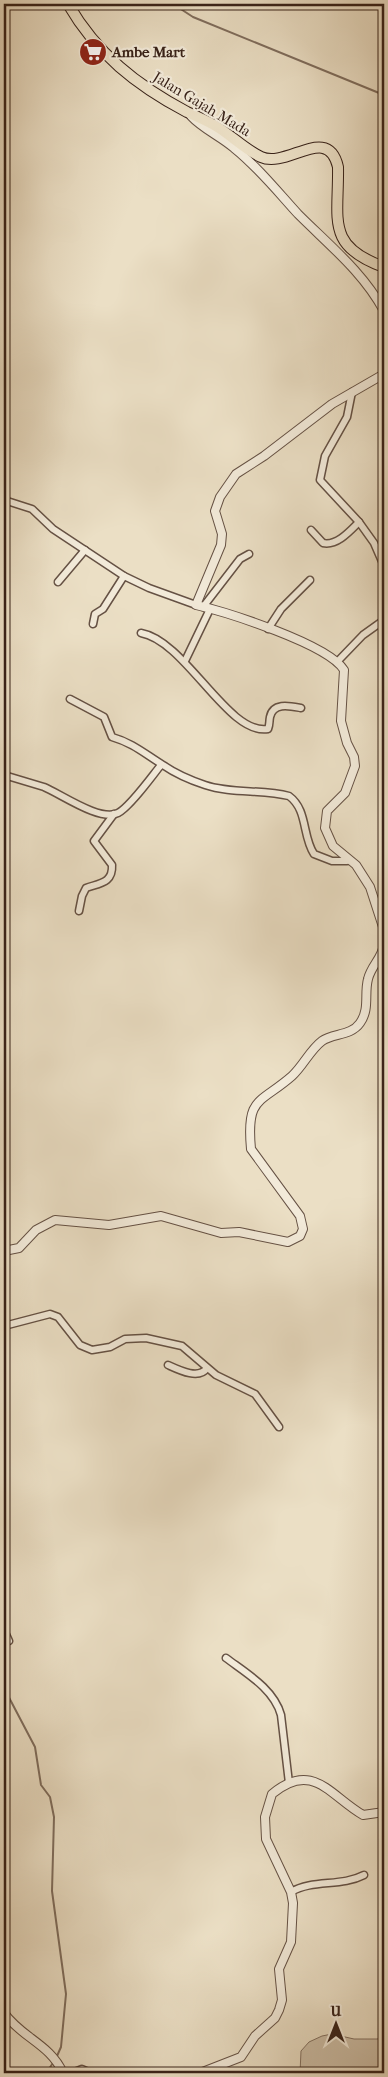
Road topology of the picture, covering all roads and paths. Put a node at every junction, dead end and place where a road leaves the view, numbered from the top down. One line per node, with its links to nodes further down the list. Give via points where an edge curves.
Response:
1 (68, 4): 2 (highway, Jalan Gajah Mada, via 96,46 114,64 148,90)
2 (188, 112): 3 (highway, Jalan Gajah Mada, via 264,158 284,159 316,147 329,150 337,160 337,216 344,241 357,256); 4 (street, via 261,171 299,215 344,256)
3 (384, 267)
4 (384, 311)
5 (384, 374): 6 (street)
6 (352, 392): 8 (street, via 347,417 325,456 320,475 323,484); 16 (street, via 230,481 215,511 222,534 221,545)
7 (4, 500): 10 (street, via 32,508 46,523)
8 (359, 522): 9 (street, via 329,544 323,544); 12 (street, via 374,543)
9 (311, 530)
10 (86, 550): 13 (street); 15 (street)
11 (249, 554): 16 (street, via 240,559)
12 (384, 566)
13 (124, 576): 16 (street); 18 (street, via 103,609 95,614)
14 (310, 580): 19 (street, via 281,609)
15 (58, 582)
16 (203, 607): 19 (street); 21 (street)
17 (384, 620): 22 (street, via 363,635)
18 (93, 624)
19 (268, 629): 22 (street)
20 (141, 633): 21 (street, via 155,636)
21 (185, 661): 24 (street, via 225,707 250,726 268,729 271,713 278,707)
22 (337, 662): 28 (street, via 345,673 341,721 355,766 345,792 327,811 324,822 328,839)
23 (70, 699): 25 (street, via 104,717 112,738 137,747)
24 (301, 708)
25 (161, 764): 27 (street, via 120,812); 28 (street, via 190,780 215,788 289,796 302,812 314,854 332,861)
26 (4, 775): 27 (street, via 45,788 85,809)
27 (114, 814): 29 (street, via 94,841 112,865 112,876 108,881 86,888)
28 (347, 860): 30 (street, via 361,871 370,887)
29 (78, 911)
30 (384, 930)
31 (384, 945): 32 (street, via 368,980 367,1004 360,1023 349,1031 322,1041 292,1076 263,1096 254,1107 250,1149 300,1216 303,1229 300,1236 288,1242 239,1232 221,1233 161,1216 109,1225 55,1220 36,1230 20,1248)
32 (4, 1251)
33 (4, 1326): 35 (street, via 50,1314 58,1317 85,1348 98,1350 125,1339 153,1339 182,1346)
34 (168, 1366): 35 (street, via 198,1374)
35 (207, 1368): 36 (street, via 255,1394)
36 (279, 1427)
37 (4, 1630): 38 (street)
38 (9, 1641)
39 (226, 1658): 40 (street, via 262,1687 277,1705)
40 (289, 1783): 41 (street, via 317,1781 363,1815); 43 (street, via 269,1798 265,1832 268,1846)
41 (384, 1812)
42 (364, 1875): 43 (street)
43 (291, 1892): 48 (street, via 292,1936 279,1969 282,2000 278,2014 259,2031 241,2057)
44 (4, 2013): 45 (street, via 22,2033 56,2060)
45 (62, 2073)
46 (72, 2073): 47 (street, via 82,2069)
47 (91, 2073)
48 (200, 2073)

